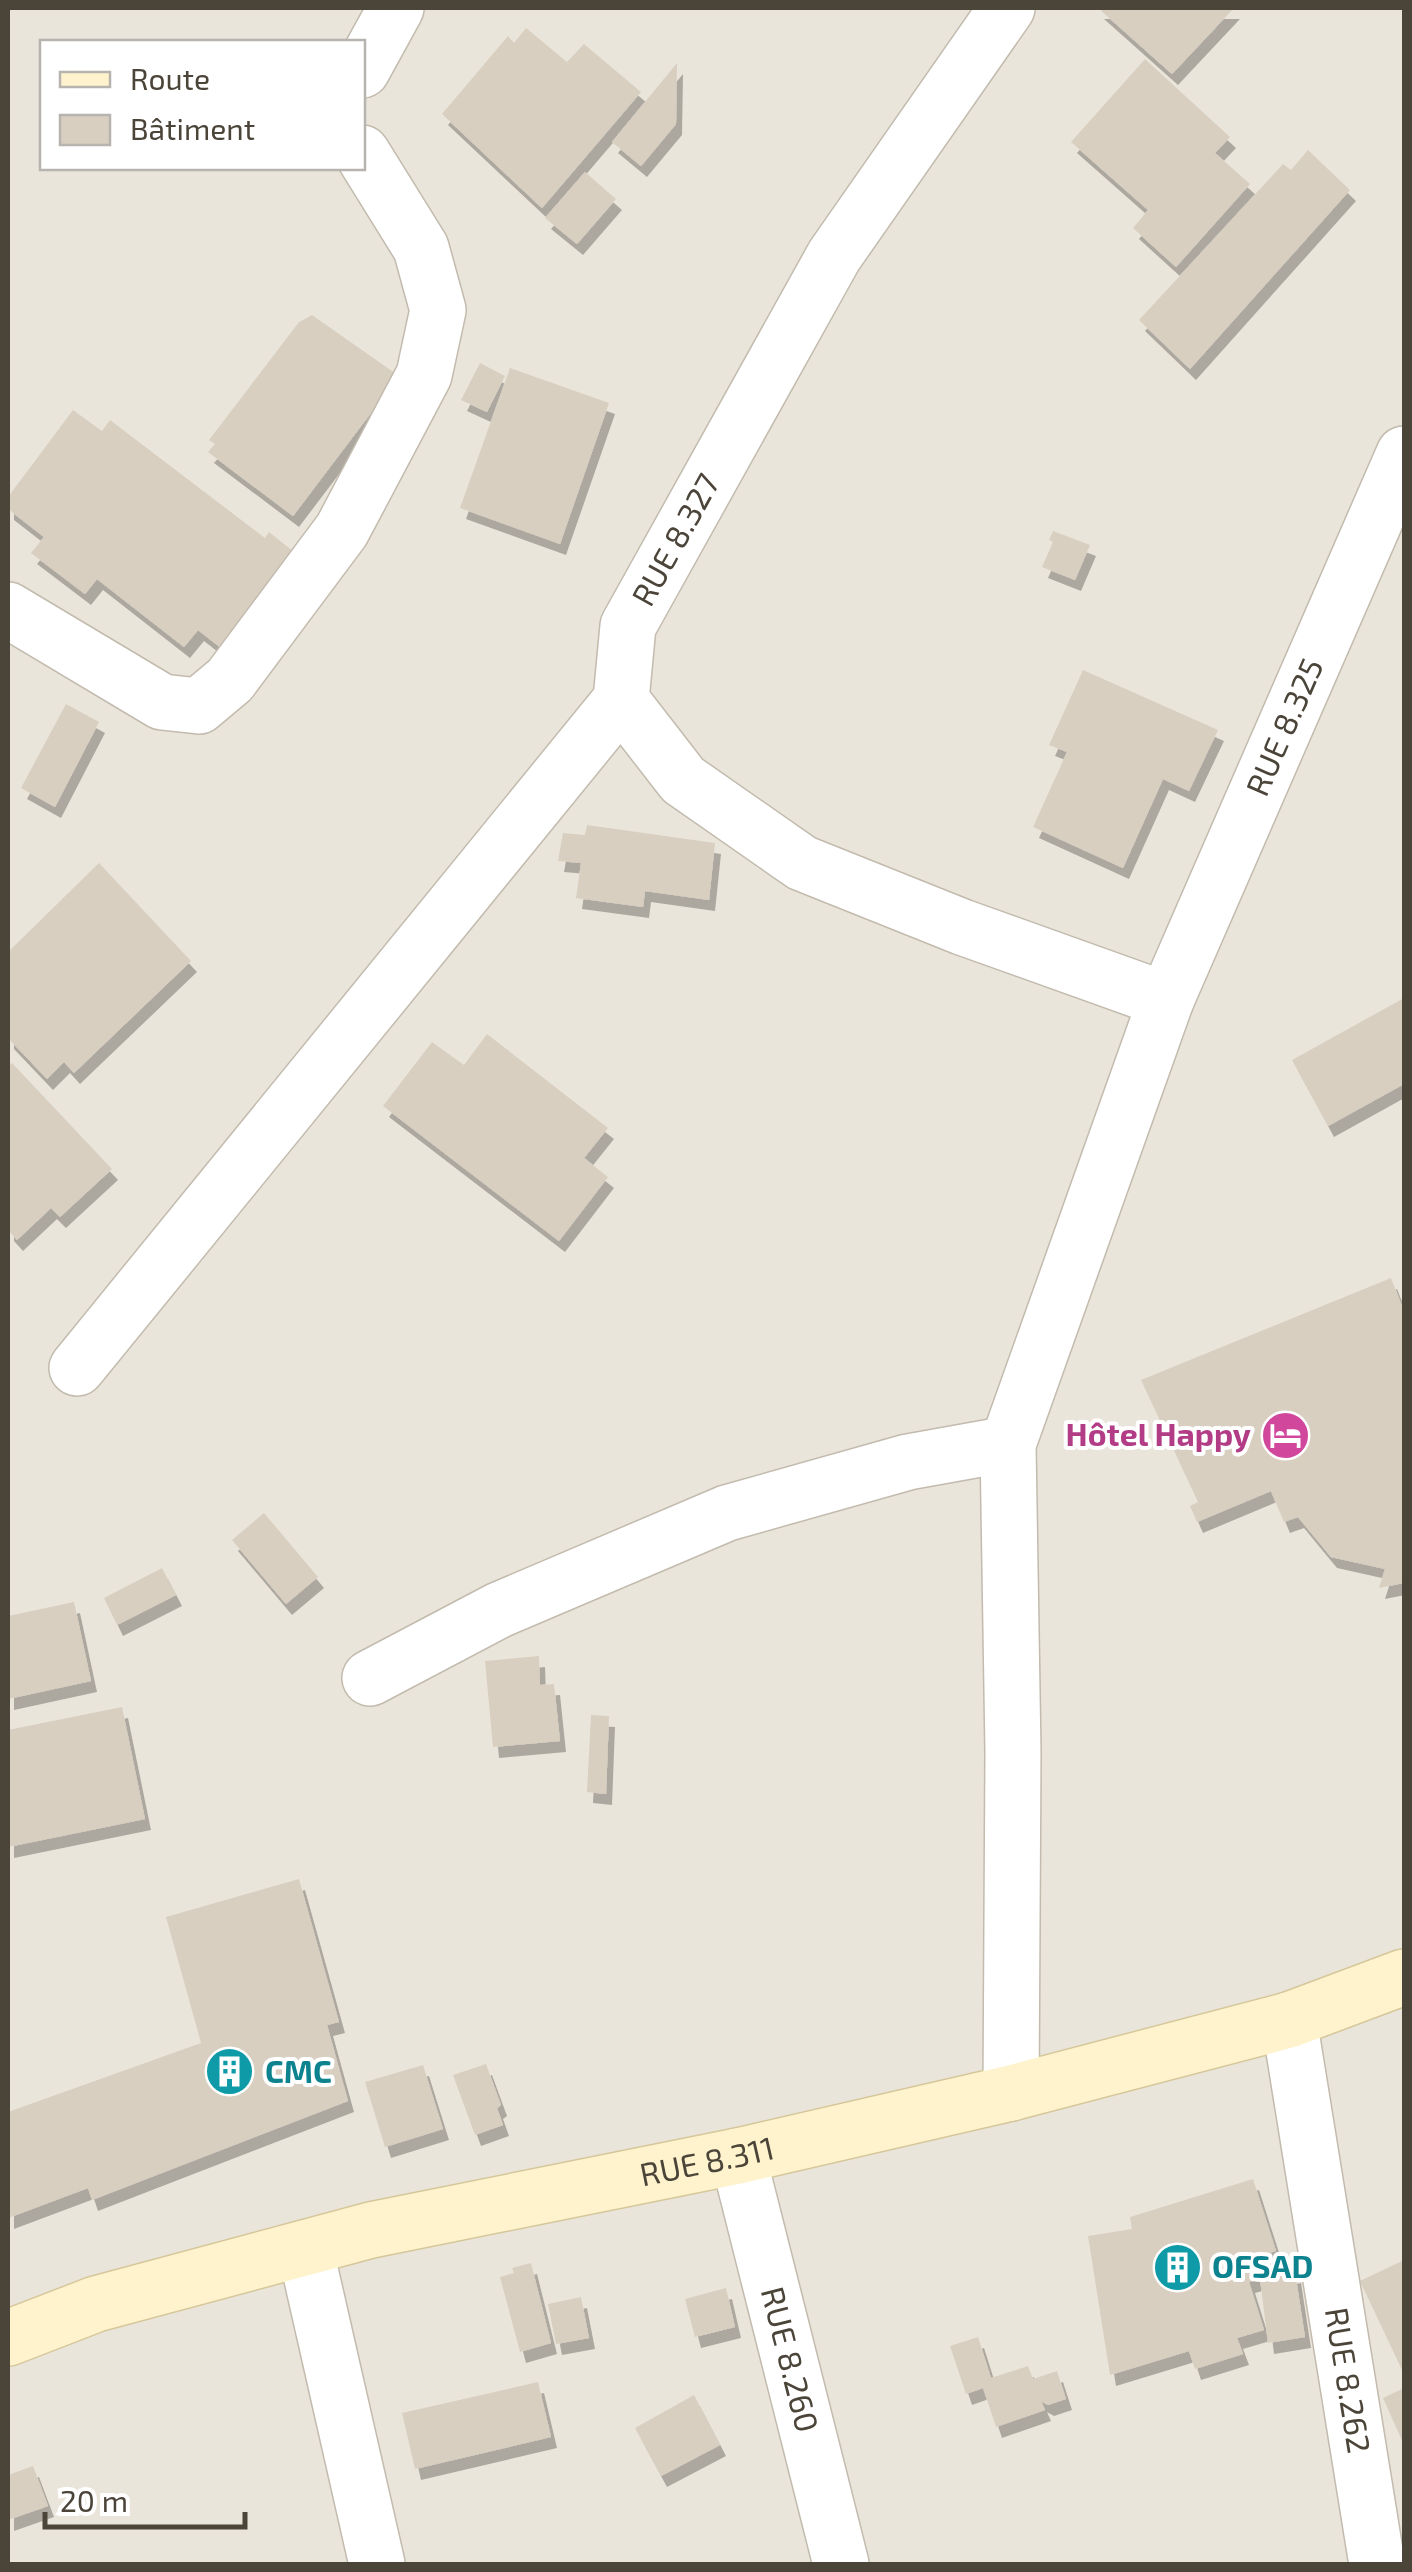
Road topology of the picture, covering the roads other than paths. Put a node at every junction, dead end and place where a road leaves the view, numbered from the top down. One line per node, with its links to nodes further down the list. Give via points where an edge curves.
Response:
1 (396, 8): 3 (street)
2 (1007, 8): 7 (street, RUE 8.327, via 834,256 628,626)
3 (365, 65)
4 (365, 158): 6 (street, via 421,248 438,310 424,375 342,530 230,680 199,706 162,702)
5 (1404, 454): 8 (street, RUE 8.325)
6 (8, 610)
7 (621, 700): 8 (street, via 683,780 802,863); 9 (street)
8 (1166, 1000): 10 (street, RUE 8.325)
9 (76, 1368)
10 (1008, 1444): 11 (street, via 908,1462 727,1514 500,1610); 14 (street)
11 (370, 1678)
12 (1404, 1977): 13 (main road, RUE 8.311)
13 (1289, 2020): 14 (main road, RUE 8.311); 20 (street, RUE 8.262)
14 (1011, 2093): 15 (main road, RUE 8.311)
15 (738, 2156): 16 (main road, RUE 8.311); 19 (street, RUE 8.260)
16 (304, 2248): 17 (main road, RUE 8.311, via 96,2304); 18 (street)
17 (8, 2338)
18 (377, 2564)
19 (841, 2564)
20 (1377, 2564)

